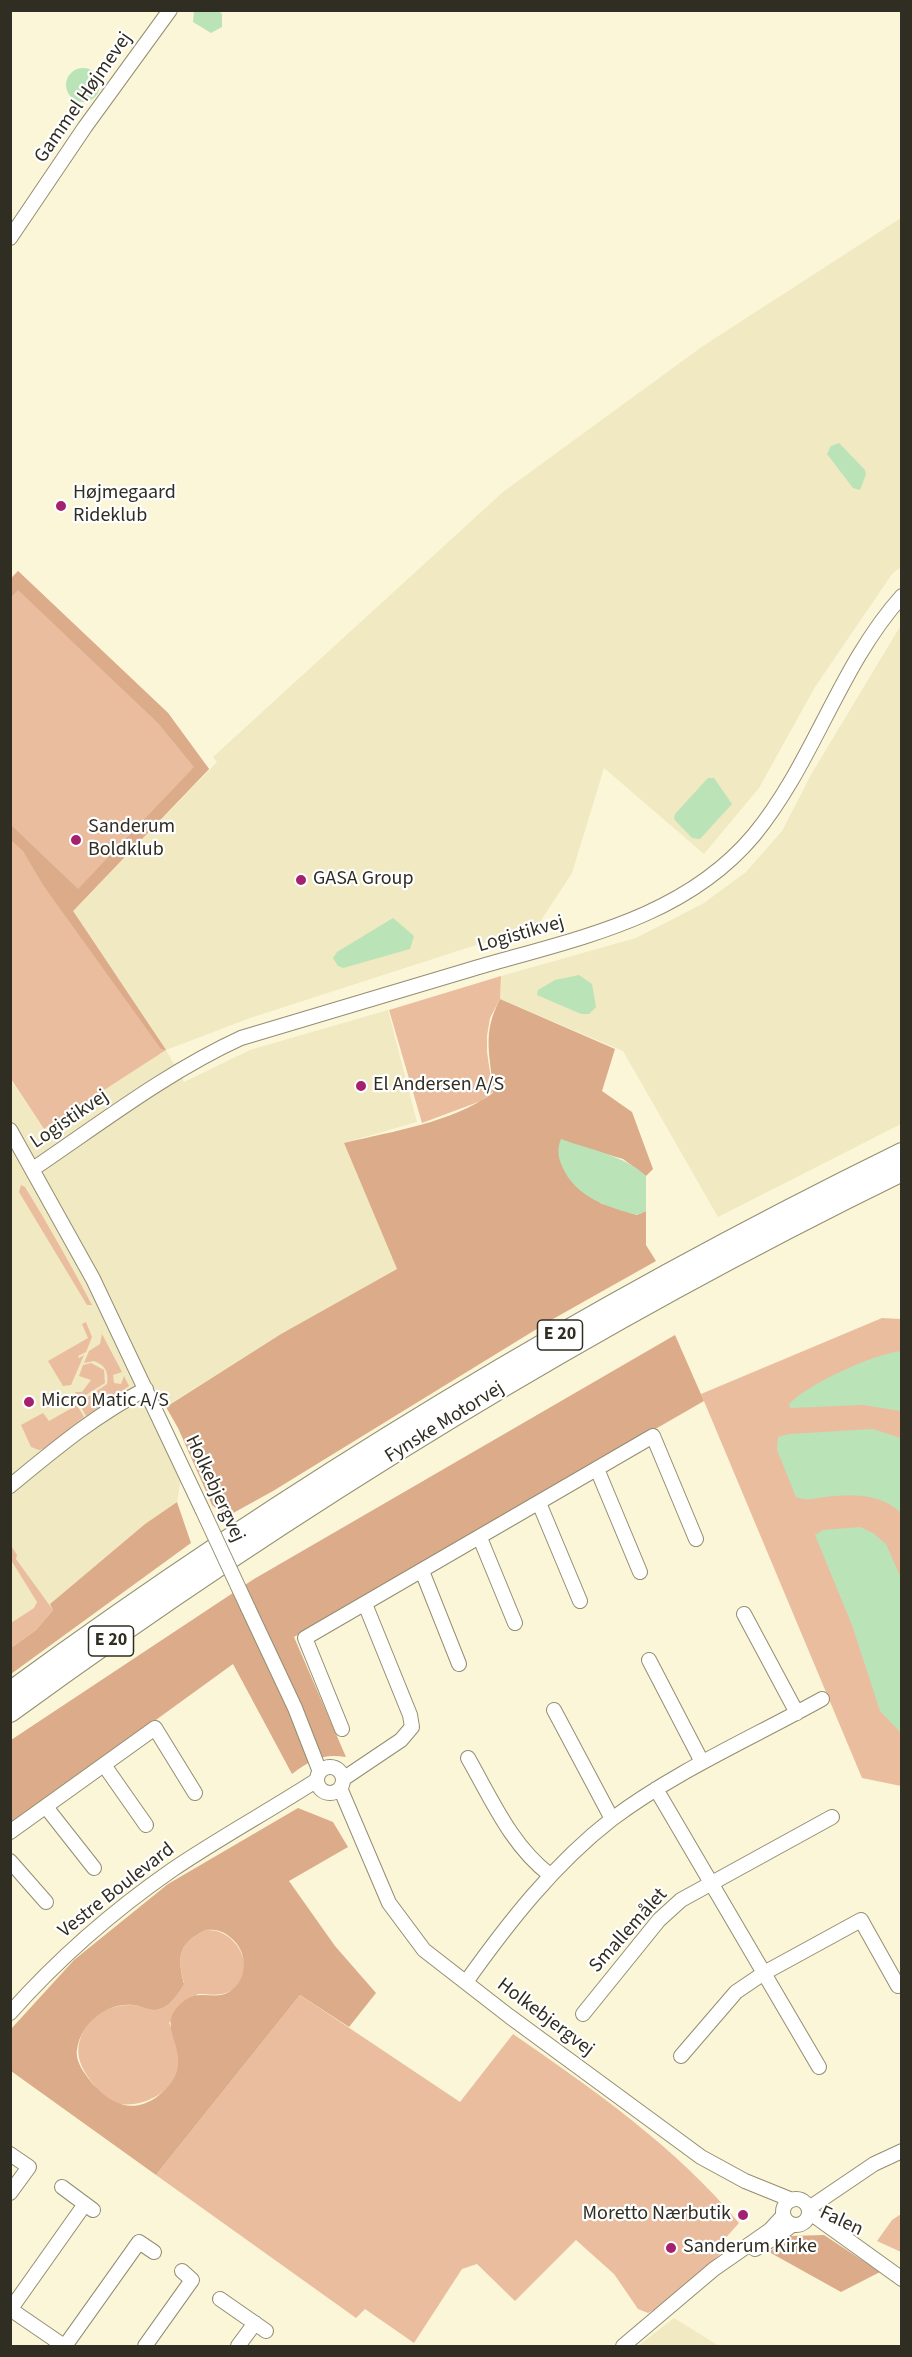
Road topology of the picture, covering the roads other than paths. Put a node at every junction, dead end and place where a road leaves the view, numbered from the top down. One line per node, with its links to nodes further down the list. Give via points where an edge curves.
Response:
1 (170, 10): 2 (street, Gammel Højmevej)
2 (10, 238)
3 (902, 596): 6 (street, Logistikvej, via 867,640 769,815 743,848 688,893 625,924 241,1038 175,1072)
4 (10, 1130): 6 (street, Holkebjergvej)
5 (902, 1153): 22 (highway, Fynske Motorvej / E 20, via 652,1283 439,1407 179,1574)
6 (33, 1168): 8 (street, Holkebjergvej)
7 (902, 1171): 25 (highway, Fynske Motorvej / E 20, via 659,1298 469,1408 297,1515)
8 (146, 1389): 10 (street, via 107,1409); 31 (street, Holkebjergvej, bridge)
9 (597, 1469): 11 (street); 13 (street, via 653,1436); 15 (street)
10 (10, 1486)
11 (539, 1503): 12 (street); 16 (street)
12 (480, 1538): 14 (street); 19 (street)
13 (696, 1539)
14 (422, 1571): 17 (street); 21 (street)
15 (640, 1572)
16 (580, 1601)
17 (365, 1604): 27 (street, via 305,1638); 31 (street, Vestre Boulevard, via 412,1727 391,1745)
18 (744, 1614): 26 (street)
19 (515, 1623)
20 (649, 1660): 29 (street)
21 (459, 1664)
22 (10, 1692)
23 (822, 1699): 26 (street)
24 (554, 1710): 36 (street)
25 (10, 1712)
26 (797, 1713): 29 (street)
27 (342, 1729)
28 (468, 1758): 41 (street, via 514,1839)
29 (702, 1762): 32 (street)
30 (104, 1765): 33 (street, via 155,1728); 34 (street); 37 (street)
31 (330, 1780): 45 (street, Holkebjergvej, via 389,1903 412,1937); 47 (street, Vestre Boulevard, via 204,1849 136,1896 64,1958)
32 (656, 1790): 36 (street); 42 (street)
33 (195, 1793)
34 (46, 1807): 38 (street); 40 (street)
35 (832, 1817): 42 (street, Smallemålet)
36 (612, 1819): 41 (street)
37 (146, 1825)
38 (10, 1832)
39 (10, 1861): 43 (street)
40 (94, 1868)
41 (550, 1875): 45 (street)
42 (710, 1882): 44 (street); 48 (street, Smallemålet, via 659,1920)
43 (46, 1902)
44 (764, 1973): 46 (street, via 861,1920); 49 (street, via 736,1992); 50 (street)
45 (466, 1982): 53 (street, Holkebjergvej, via 667,2134)
46 (898, 1986)
47 (10, 2013)
48 (583, 2014)
49 (681, 2056)
50 (819, 2067)
51 (902, 2151): 56 (street, via 853,2171)
52 (10, 2154): 55 (street, via 29,2167)
53 (746, 2181): 56 (street, Holkebjergvej); 57 (street, Holkebjergvej)
54 (62, 2187): 63 (street, via 89,2207)
55 (10, 2193)
56 (803, 2205): 57 (street, via 807,2219); 57 (street, via 785,2205); 59 (street, Falen)
57 (790, 2219): 59 (street, Falen); 67 (street, via 738,2251)
58 (154, 2252): 64 (street, via 139,2242)
59 (865, 2255): 61 (street, Falen)
60 (182, 2271): 65 (street, via 192,2280)
61 (902, 2279)
62 (220, 2299): 66 (street, via 260,2327)
63 (11, 2309): 64 (street)
64 (64, 2346)
65 (145, 2346)
66 (238, 2346)
67 (623, 2346)

